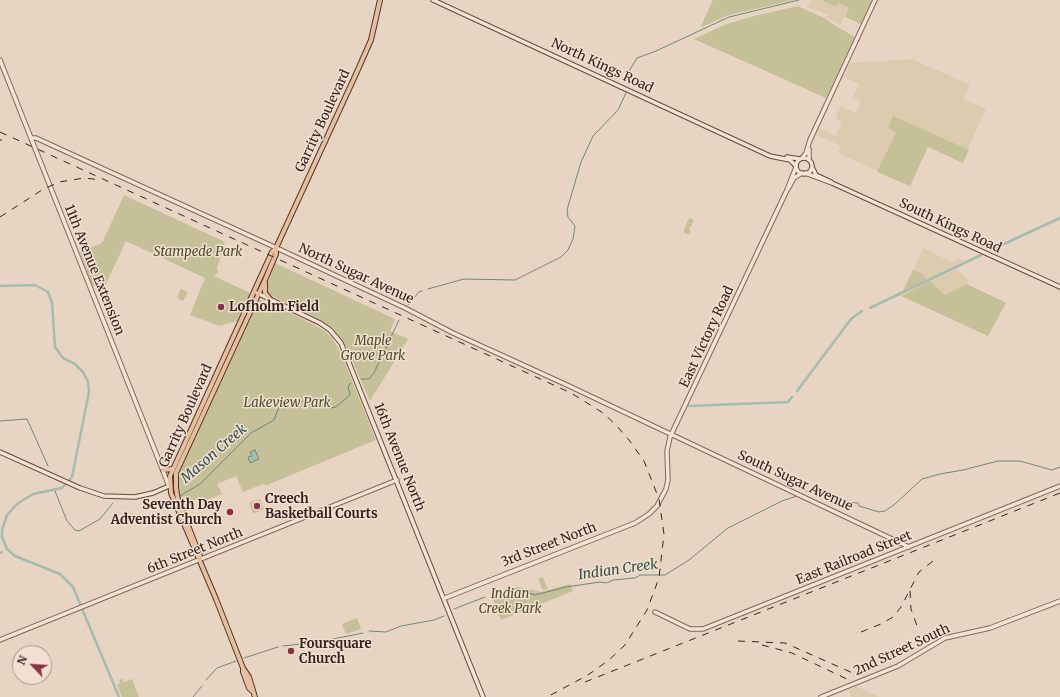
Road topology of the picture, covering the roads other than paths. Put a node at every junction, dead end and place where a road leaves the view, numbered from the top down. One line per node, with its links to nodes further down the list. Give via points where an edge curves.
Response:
1 (380, 0): 15 (main road, Garrity Boulevard, via 378,17 366,51)
2 (433, 0): 7 (street, North Kings Road)
3 (875, 0): 5 (street)
4 (0, 60): 6 (street, 11th Avenue Extension)
5 (813, 134): 8 (street, via 806,153); 9 (street)
6 (31, 138): 15 (street, North Sugar Avenue); 24 (street, 11th Avenue Extension)
7 (762, 151): 8 (street, North Kings Road, via 778,156); 10 (street, North Kings Road, via 773,157 790,160)
8 (801, 158): 9 (street); 10 (street)
9 (809, 160): 11 (street)
10 (796, 167): 12 (street); 14 (street, East Victory Road)
11 (811, 167): 12 (street); 13 (street, South Kings Road, via 816,175)
12 (803, 173): 13 (street, South Kings Road); 14 (street, East Victory Road, via 794,178)
13 (832, 183): 17 (street, South Kings Road)
14 (787, 190): 21 (street, East Victory Road)
15 (276, 248): 16 (main road, Garrity Boulevard); 18 (main road, Garrity Boulevard); 21 (street, North Sugar Avenue)
16 (265, 280): 19 (main road, Garrity Boulevard); 20 (main road, via 264,290)
17 (1060, 287)
18 (254, 292): 19 (street, 16th Avenue North); 23 (main road, Garrity Boulevard)
19 (258, 294): 20 (street, 16th Avenue North); 25 (main road, Garrity Boulevard)
20 (270, 299): 26 (street, 16th Avenue North, via 320,323 338,339)
21 (671, 435): 29 (street, East Victory Road, via 667,451 668,480); 31 (street, South Sugar Avenue)
22 (0, 452): 27 (street, via 97,495 119,498 144,496)
23 (172, 469): 24 (main road); 27 (main road, Garrity Boulevard)
24 (163, 470): 27 (street, 11th Avenue Extension)
25 (176, 473): 27 (main road); 30 (main road, Garrity Boulevard)
26 (397, 480): 32 (street, 6th Street North); 33 (street, 16th Avenue North)
27 (169, 486): 30 (main road); 32 (main road)
28 (1060, 486): 31 (street, East Railroad Street)
29 (663, 497): 33 (street, 3rd Street North, via 649,514 635,523)
30 (178, 500): 32 (main road)
31 (909, 546): 35 (street, East Railroad Street, via 703,629 690,629)
32 (200, 560): 36 (street, 6th Street North); 37 (main road, via 249,688)
33 (445, 598): 38 (street, 16th Avenue North)
34 (1060, 601): 39 (street, 2nd Street South, via 990,628 946,638 898,666)
35 (655, 612)
36 (0, 640)
37 (255, 697)
38 (483, 697)
39 (821, 697)

